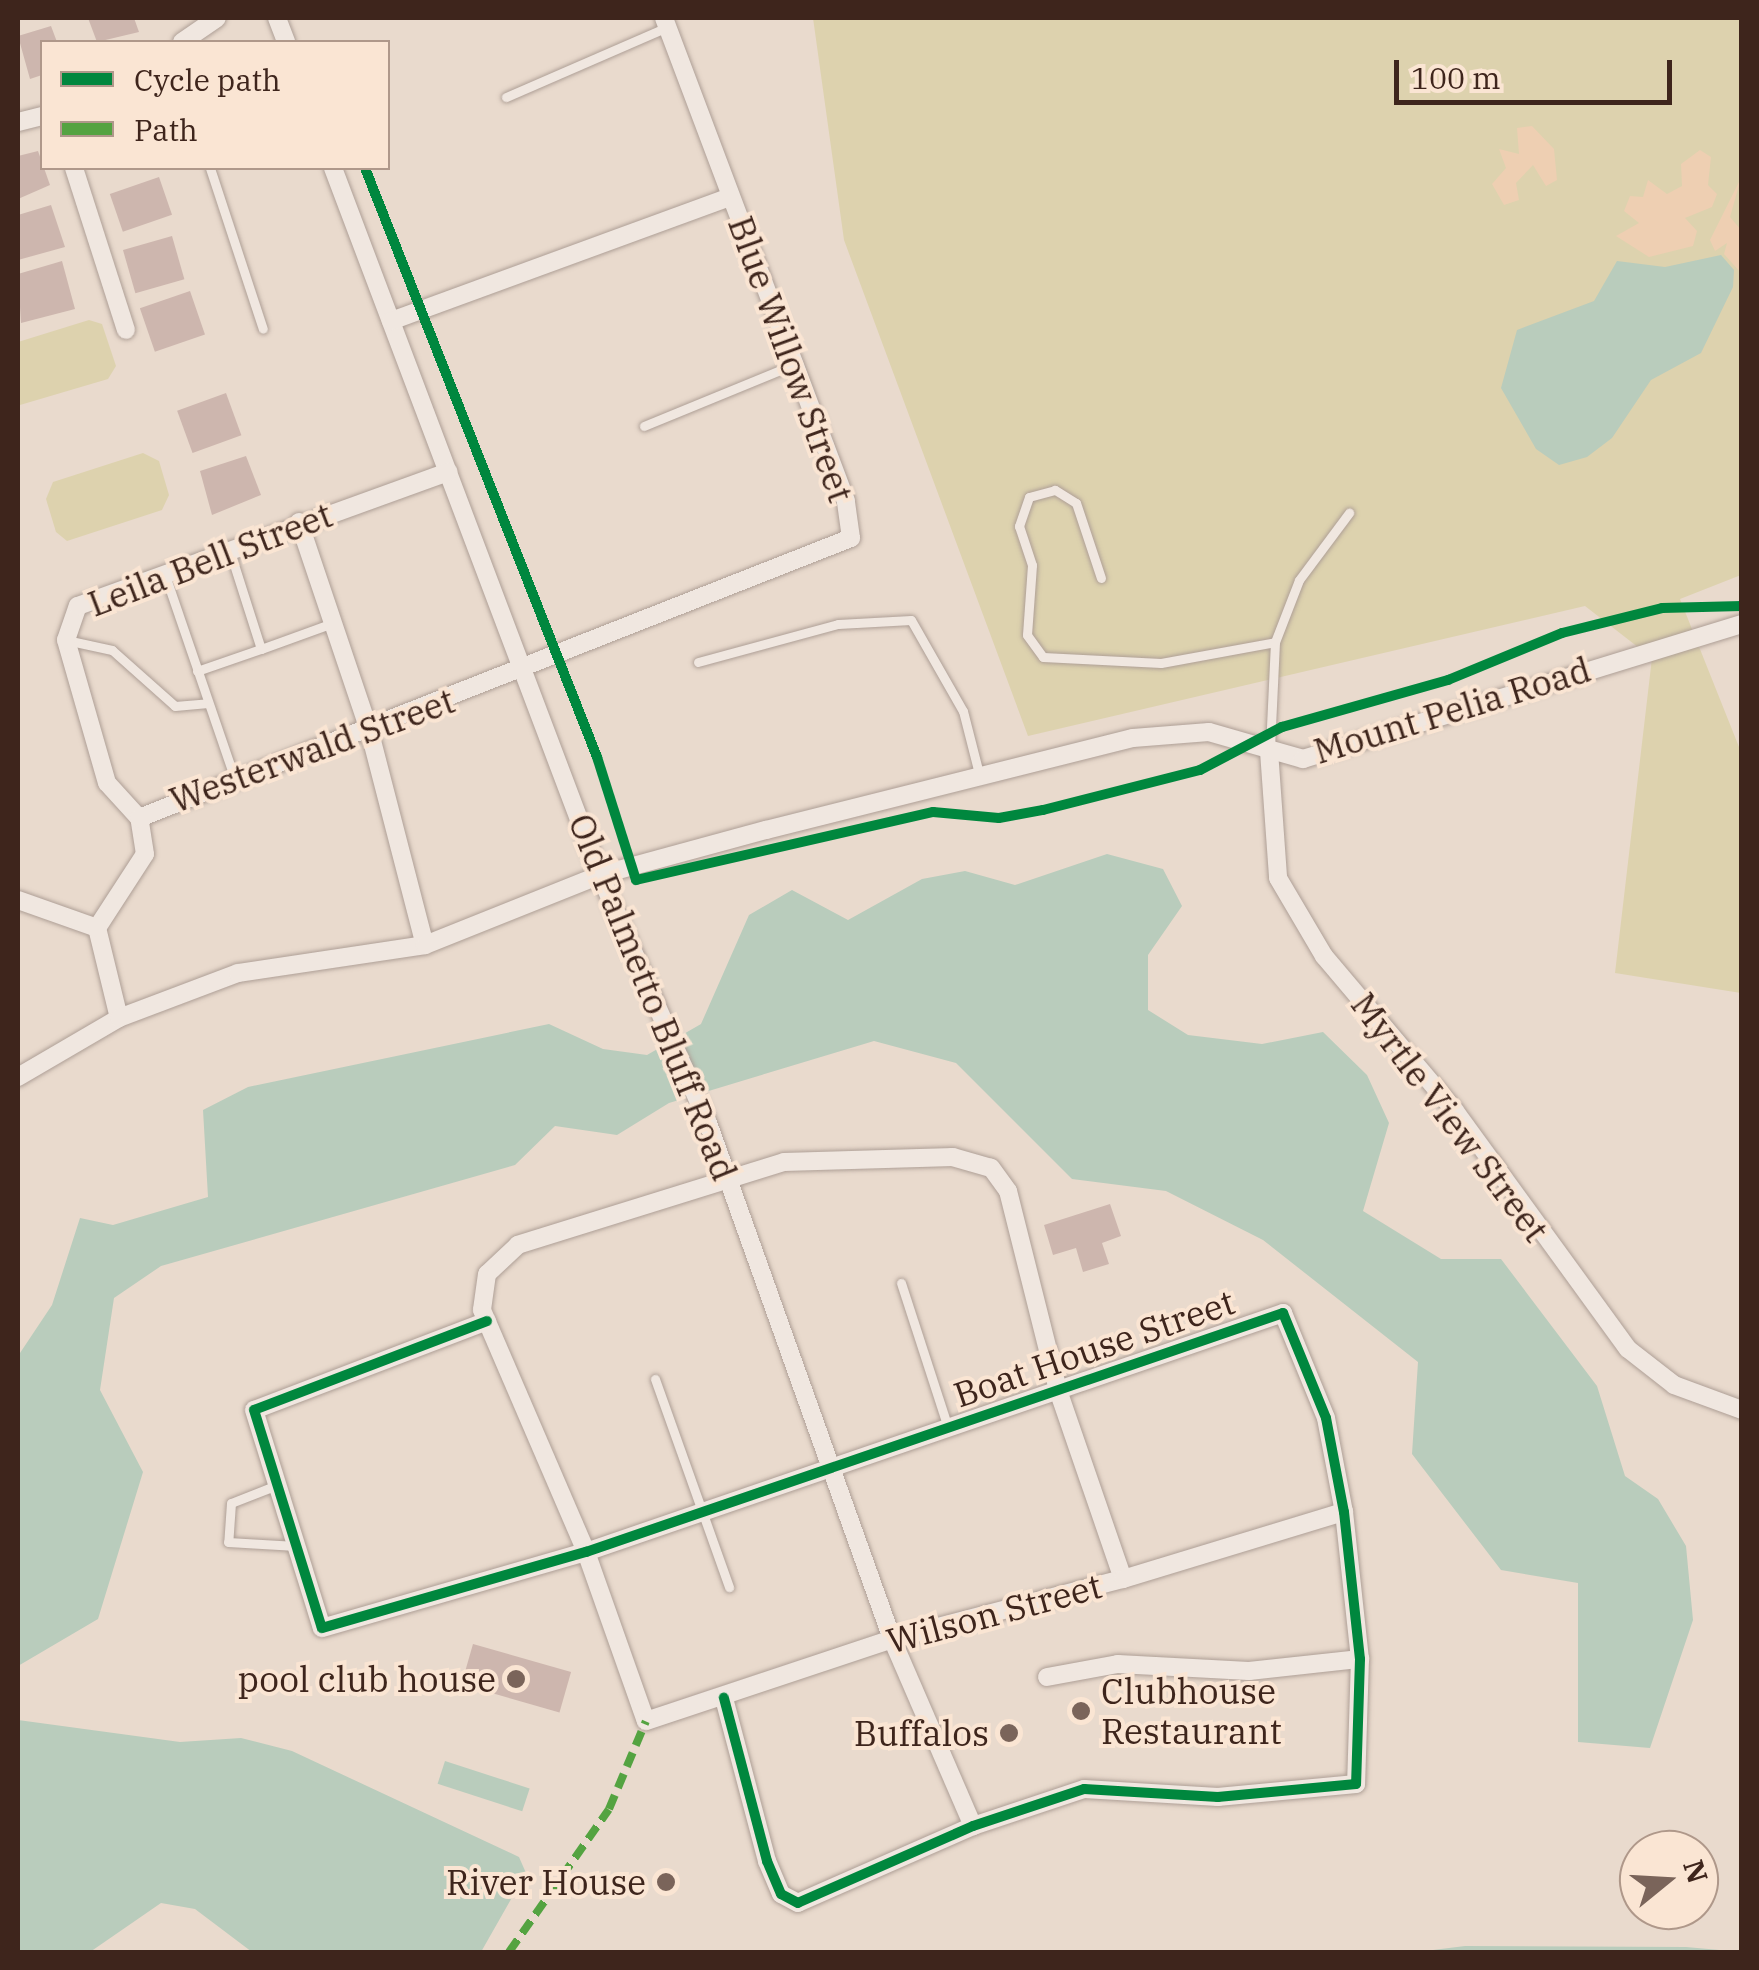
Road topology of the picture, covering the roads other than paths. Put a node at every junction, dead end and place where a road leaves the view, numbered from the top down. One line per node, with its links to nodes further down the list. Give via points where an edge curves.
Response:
1 (217, 18): 3 (street)
2 (666, 22): 4 (lane); 8 (street, Blue Willow Street)
3 (185, 40)
4 (506, 97)
5 (75, 170): 10 (street)
6 (211, 170): 11 (lane)
7 (334, 170): 9 (street, Old Palmetto Bluff Road)
8 (730, 197): 9 (street); 12 (street, Blue Willow Street)
9 (391, 321): 14 (street, Old Palmetto Bluff Road)
10 (126, 330)
11 (263, 330)
12 (793, 364): 13 (lane); 26 (street, Blue Willow Street, via 846,501 851,538)
13 (644, 426)
14 (448, 472): 16 (street, Leila Bell Street); 26 (street, Old Palmetto Bluff Road)
15 (1349, 513): 23 (lane, via 1298,580)
16 (299, 522): 17 (street, Leila Bell Street); 20 (street)
17 (228, 545): 18 (street, Leila Bell Street); 24 (lane)
18 (164, 572): 22 (street, Leila Bell Street, via 78,606); 27 (lane)
19 (1101, 578): 23 (lane, via 1076,502 1055,490 1029,497 1019,526 1032,565 1027,636 1043,658 1161,663)
20 (333, 622): 24 (lane); 29 (street)
21 (1742, 624): 30 (street, Mount Pelia Road, via 1321,754)
22 (66, 640): 28 (lane, via 112,650 175,706); 33 (street, Leila Bell Street, via 107,782)
23 (1275, 642): 30 (lane)
24 (261, 648): 27 (lane)
25 (698, 662): 31 (lane, via 838,624 911,620 963,710)
26 (522, 669): 29 (street, Westerwald Street); 34 (street, Old Palmetto Bluff Road)
27 (196, 670): 28 (lane)
28 (208, 703): 32 (lane)
29 (370, 732): 32 (street, Westerwald Street); 37 (street)
30 (1269, 751): 31 (street, Mount Pelia Road, via 1208,732 1133,738); 45 (street, Myrtle View Street, via 1278,878 1324,956 1454,1111 1628,1349 1674,1385)
31 (979, 774): 34 (street, Mount Pelia Road)
32 (235, 779): 33 (street, Westerwald Street)
33 (139, 818): 36 (street, Westerwald Street, via 145,854)
34 (600, 875): 37 (street, Mount Pelia Road); 40 (street, Old Palmetto Bluff Road)
35 (18, 900): 36 (street)
36 (96, 928): 38 (street)
37 (424, 945): 38 (street, Mount Pelia Road, via 238,973)
38 (119, 1018): 39 (street, Mount Pelia Road)
39 (18, 1076)
40 (729, 1178): 42 (street, via 518,1244 487,1274); 44 (street, via 784,1162 879,1156 991,1168 1008,1191); 47 (street, Old Palmetto Bluff Road)
41 (900, 1283): 46 (lane)
42 (486, 1321): 48 (street, via 254,1410); 52 (street)
43 (654, 1379): 49 (lane)
44 (1058, 1390): 46 (street, Boat House Street); 50 (street, Boat House Street, via 1283,1312 1326,1418); 53 (street)
45 (1742, 1410)
46 (948, 1428): 47 (street, Boat House Street)
47 (827, 1469): 49 (street, Boat House Street); 55 (street, Old Palmetto Bluff Road)
48 (277, 1485): 51 (street); 51 (lane, via 232,1504 228,1542)
49 (704, 1511): 52 (street, Boat House Street); 54 (lane)
50 (1344, 1512): 53 (street, Wilson Street); 56 (street, Boat House Street)
51 (296, 1546): 52 (street, Boat House Street, via 322,1628)
52 (586, 1552): 58 (street, Wilson Street, via 646,1721)
53 (1123, 1579): 55 (street, Wilson Street)
54 (729, 1587)
55 (892, 1639): 58 (street, Wilson Street); 59 (street, Old Palmetto Bluff Road)
56 (1360, 1658): 57 (street, via 1249,1671 1118,1664); 59 (street, Boat House Street, via 1356,1784 1218,1797 1084,1790)
57 (1047, 1678)
58 (724, 1698): 59 (street, via 781,1894 798,1903)
59 (973, 1826)

